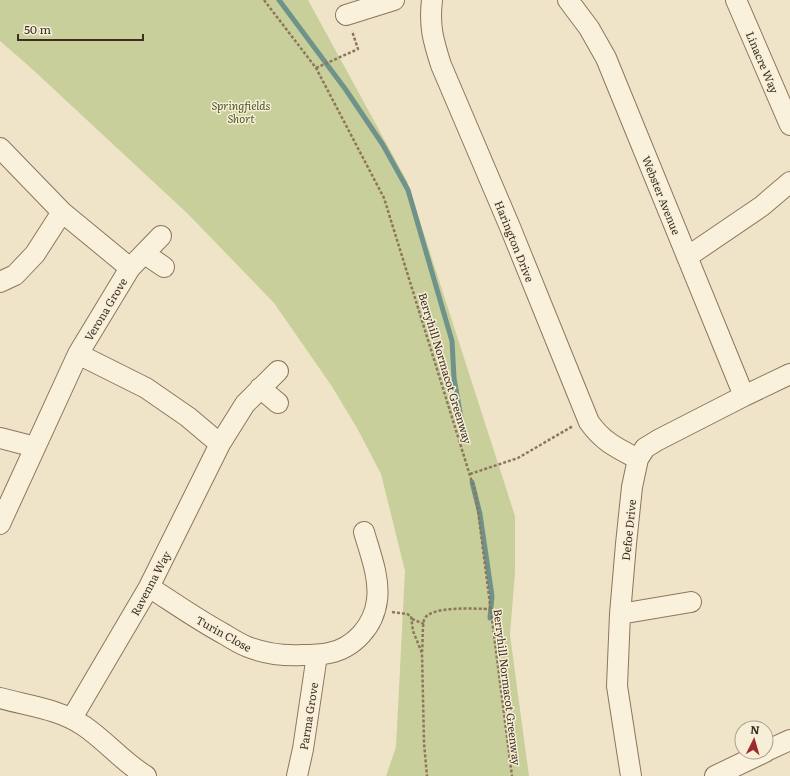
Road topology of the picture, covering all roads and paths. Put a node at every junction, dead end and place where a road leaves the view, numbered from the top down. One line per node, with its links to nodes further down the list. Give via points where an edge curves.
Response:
1 (264, 0): 7 (path, Berryhill Normacot Greenway)
2 (394, 0): 6 (street)
3 (432, 0): 24 (street, Harington Drive, via 432,39 441,65)
4 (568, 0): 14 (street, Webster Avenue, via 606,58)
5 (736, 0): 8 (street, Linacre Way)
6 (346, 14): 7 (path, via 358,49)
7 (316, 68): 29 (path, Berryhill Normacot Greenway, via 384,198)
8 (790, 125)
9 (0, 148): 11 (street, Verona Grove)
10 (790, 182): 14 (street, via 762,206)
11 (62, 212): 15 (street, Verona Grove); 17 (street, via 35,254 15,274)
12 (161, 236): 13 (street)
13 (144, 254): 15 (street); 16 (street)
14 (687, 256): 22 (street, Webster Avenue)
15 (130, 268): 18 (street, Verona Grove)
16 (164, 268)
17 (0, 282)
18 (78, 354): 26 (street, via 146,388 188,417); 27 (street, Verona Grove)
19 (278, 371): 21 (street, Ravenna Way)
20 (790, 374): 22 (street, Defoe Drive)
21 (260, 388): 23 (street); 26 (street, Ravenna Way, via 245,404)
22 (744, 396): 28 (street, Defoe Drive, via 658,440 645,448)
23 (278, 403)
24 (587, 418): 28 (street, Harington Drive, via 598,435); 29 (path, via 518,458)
25 (0, 438): 27 (street)
26 (220, 444): 32 (street, Ravenna Way)
27 (35, 447): 30 (street, Verona Grove)
28 (638, 459): 36 (street, Defoe Drive, via 632,487)
29 (470, 474): 35 (path, Berryhill Normacot Greenway, via 476,495)
30 (0, 524)
31 (364, 532): 34 (street, Turin Close, via 378,589)
32 (149, 587): 40 (street, Turin Close, via 246,647 266,654); 42 (street, Ravenna Way)
33 (691, 602): 36 (street)
34 (376, 609): 37 (path, via 407,614); 40 (street, Turin Close, via 367,628 353,642 342,649)
35 (490, 609): 38 (path, via 452,608 429,614); 49 (path, Berryhill Normacot Greenway)
36 (620, 614): 50 (street, Defoe Drive, via 617,686)
37 (411, 619): 38 (path); 39 (path)
38 (424, 624): 39 (path)
39 (422, 653): 48 (path)
40 (317, 655): 47 (street, Parma Grove)
41 (0, 698): 42 (street)
42 (72, 718): 46 (street)
43 (790, 740): 44 (street)
44 (774, 748)
45 (748, 760): 51 (street)
46 (145, 776)
47 (297, 776)
48 (427, 776)
49 (512, 776)
50 (631, 776)
51 (715, 776)

